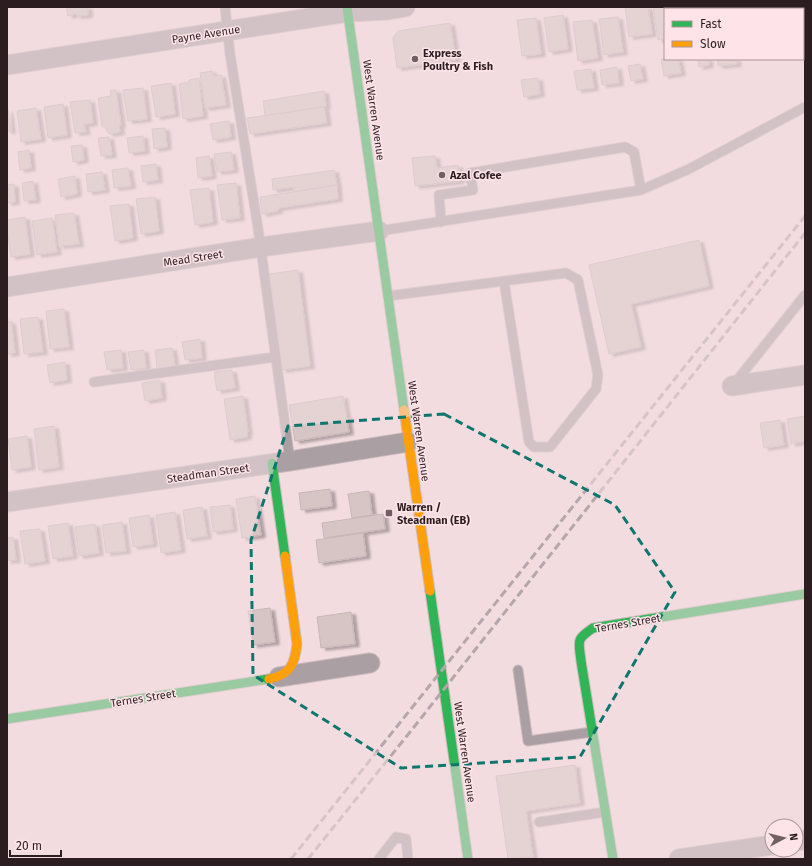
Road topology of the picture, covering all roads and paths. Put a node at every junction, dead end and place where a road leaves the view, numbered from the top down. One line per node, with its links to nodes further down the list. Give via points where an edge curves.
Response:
1 (225, 7): 4 (lane)
2 (405, 7): 3 (street, Payne Avenue, via 388,10)
3 (347, 9): 4 (street, Payne Avenue); 9 (street, West Warren Avenue)
4 (228, 31): 5 (street, Payne Avenue); 10 (lane)
5 (7, 65)
6 (805, 107): 7 (lane, via 689,170)
7 (641, 190): 8 (lane); 8 (lane, via 634,152 625,146 470,173 473,190 438,195)
8 (441, 222): 9 (lane)
9 (379, 230): 10 (street, Mead Street); 14 (street, West Warren Avenue)
10 (261, 247): 12 (street, Mead Street); 15 (lane)
11 (504, 281): 11 (lane, via 566,273 578,280 598,375 596,389 550,447 534,447 529,442); 14 (lane)
12 (7, 287)
13 (805, 295): 18 (lane)
14 (388, 296): 19 (street, West Warren Avenue)
15 (275, 357): 17 (lane); 20 (lane)
16 (805, 375): 18 (street)
17 (94, 382)
18 (732, 386)
19 (408, 442): 20 (street, Steadman Street); 33 (street, West Warren Avenue)
20 (281, 462): 21 (street, Steadman Street); 25 (street, via 297,644 296,658 289,670)
21 (7, 502)
22 (805, 594): 27 (street, Ternes Street, via 593,628 582,635 579,640 581,661)
23 (370, 663): 25 (street, Ternes Street)
24 (518, 670): 27 (lane, via 528,741)
25 (279, 677): 26 (street, Ternes Street)
26 (7, 719)
27 (592, 732): 28 (street, Ternes Street)
28 (605, 812): 29 (lane); 34 (street, Ternes Street)
29 (539, 822)
30 (764, 846): 35 (street)
31 (379, 859): 32 (lane, via 396,837 406,839)
32 (408, 859)
33 (468, 859)
34 (613, 859)
35 (679, 859)

